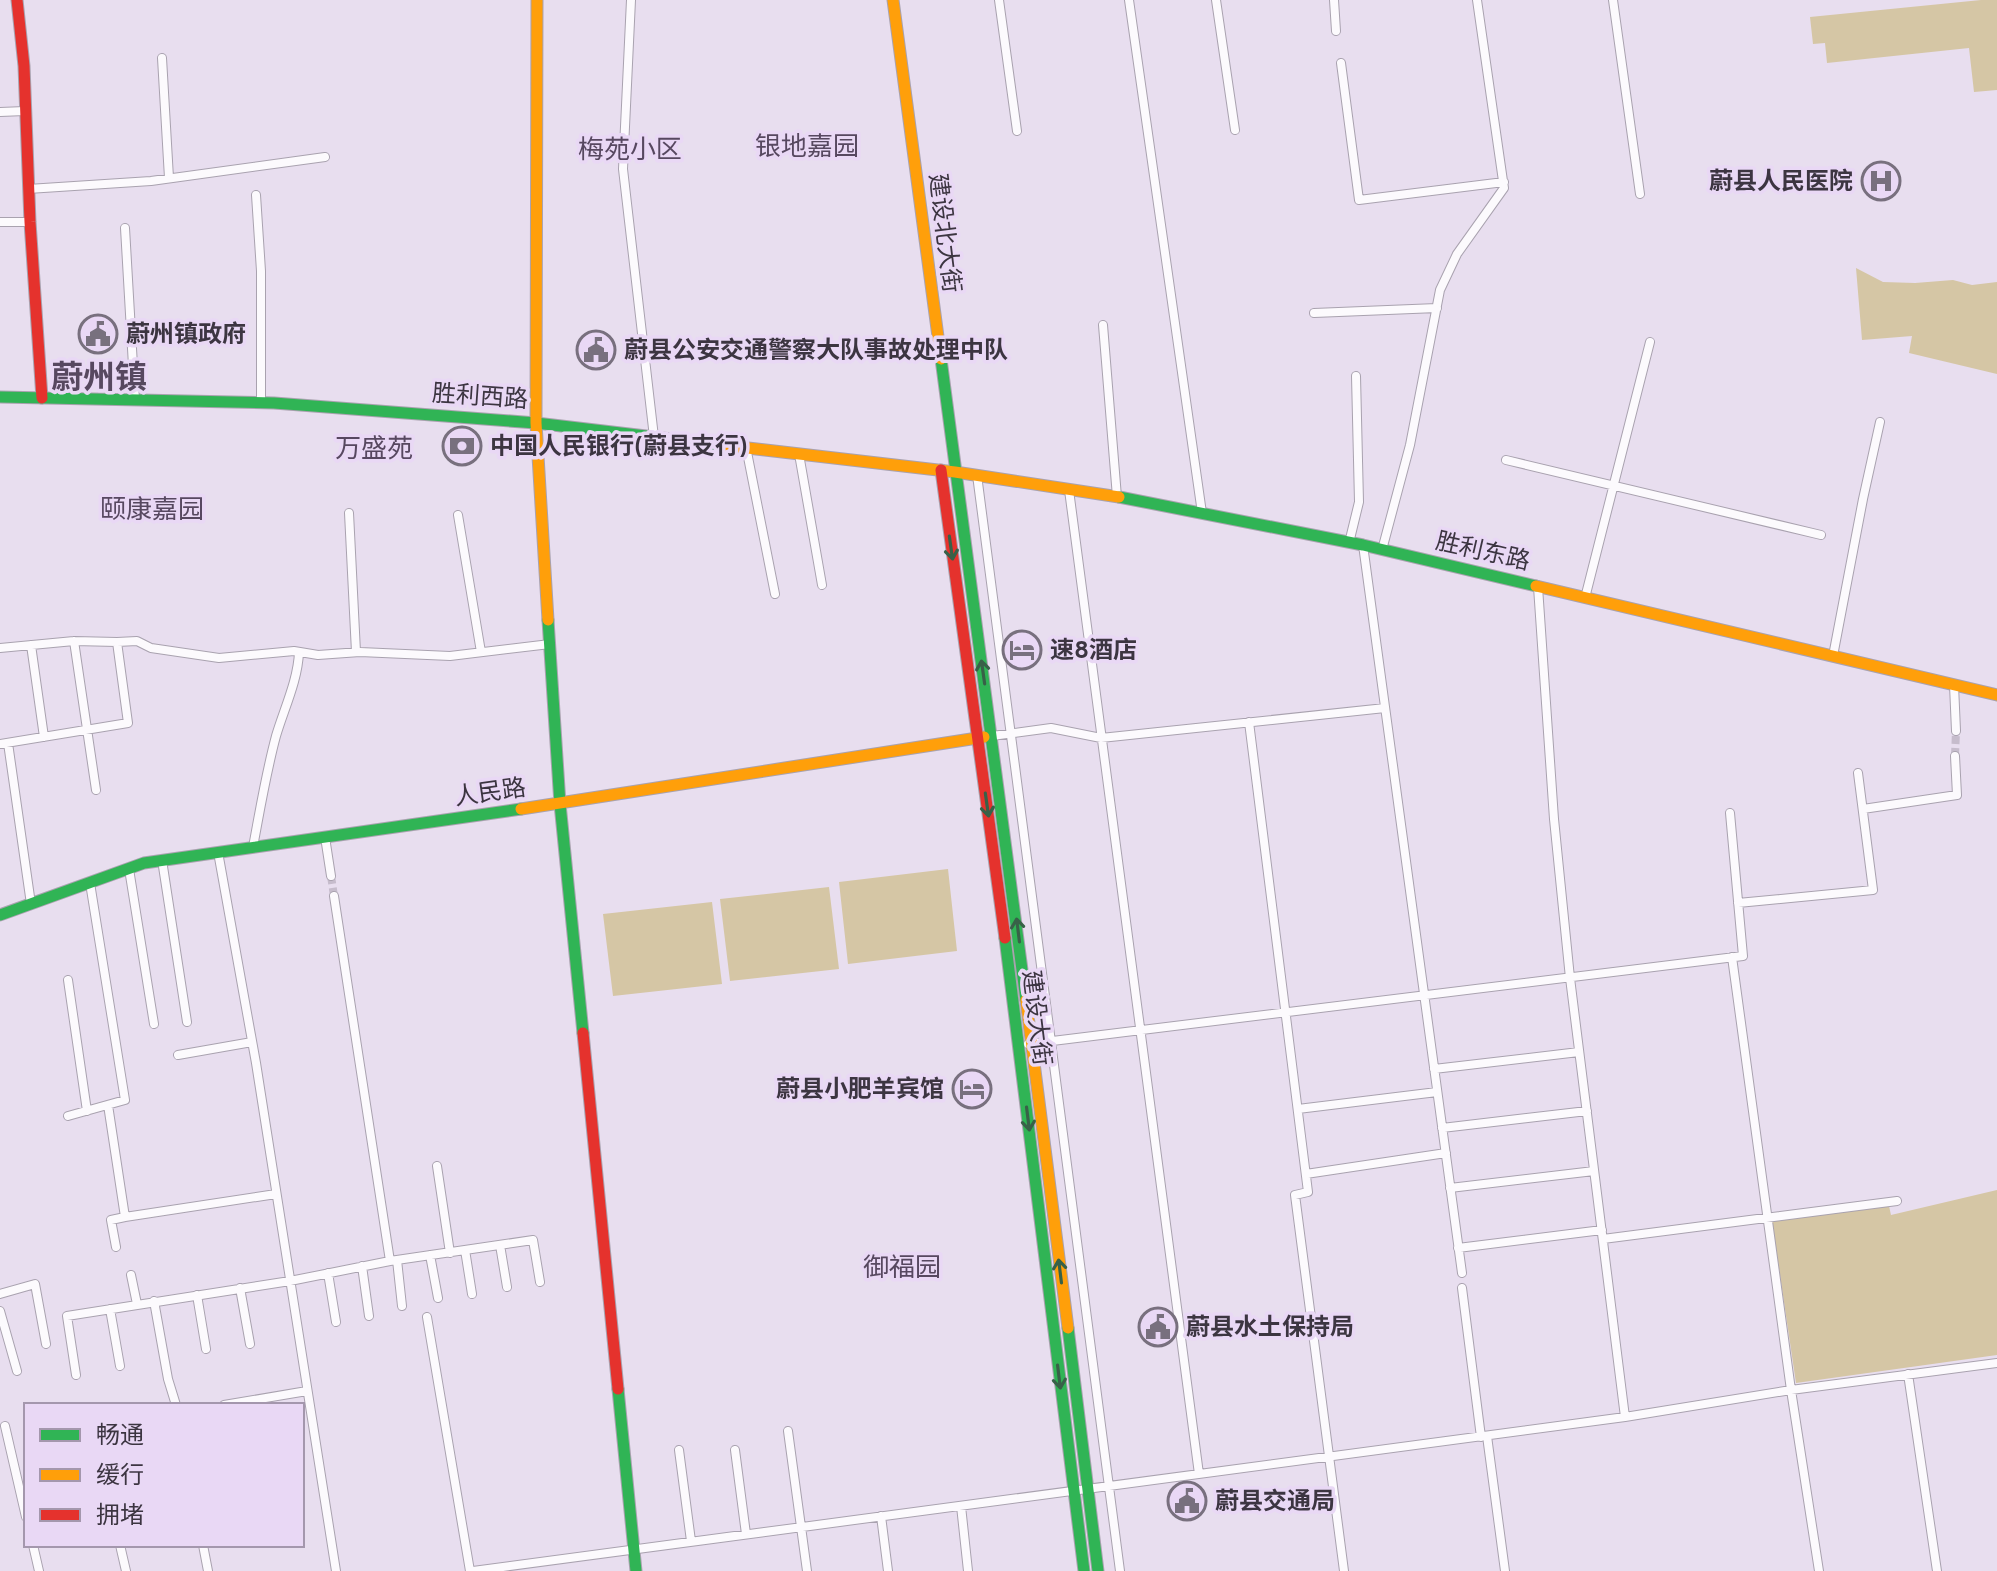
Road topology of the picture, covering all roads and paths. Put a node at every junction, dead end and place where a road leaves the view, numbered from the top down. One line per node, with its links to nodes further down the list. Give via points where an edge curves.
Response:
1 (17, 0): 14 (main road)
2 (537, 0): 37 (main road)
3 (631, 0): 38 (street, via 623,169)
4 (893, 0): 43 (main road, 建设北大街)
5 (999, 0): 17 (street)
6 (1129, 0): 49 (street)
7 (1216, 0): 16 (street)
8 (1334, 0): 11 (street)
9 (1477, 0): 20 (street)
10 (1613, 0): 22 (street)
11 (1336, 31)
12 (162, 58): 19 (street)
13 (1341, 63): 20 (street, via 1359,200)
14 (25, 111): 15 (street); 21 (main road)
15 (0, 112)
16 (1235, 130)
17 (1017, 131)
18 (325, 157): 19 (street)
19 (169, 178): 21 (street)
20 (1504, 182): 27 (street, via 1457,254)
21 (28, 189): 25 (main road)
22 (1640, 194)
23 (256, 195): 35 (street)
24 (0, 222): 25 (street)
25 (30, 222): 33 (main road)
26 (125, 228): 34 (street)
27 (1437, 308): 28 (street); 54 (street, via 1410,445)
28 (1314, 313)
29 (1103, 325): 47 (street)
30 (1650, 342): 45 (street)
31 (1356, 376): 52 (street, via 1359,502)
32 (0, 397): 33 (main road, 胜利西路)
33 (42, 398): 34 (main road, 胜利西路)
34 (135, 400): 35 (main road, 胜利西路)
35 (261, 402): 37 (main road, 胜利西路)
36 (1880, 422): 67 (street)
37 (536, 423): 38 (main road, 胜利西路); 61 (main road)
38 (654, 437): 39 (main road, 胜利西路)
39 (746, 447): 40 (main road, 胜利西路); 57 (street)
40 (799, 454): 42 (main road, 胜利西路); 55 (street)
41 (1506, 460): 45 (street)
42 (941, 470): 43 (main road, 胜利西路); 77 (main road, 建设大街, one-way to 77)
43 (955, 472): 44 (main road, 胜利东路); 75 (main road, 建设大街, one-way to 43)
44 (977, 475): 46 (main road, 胜利东路); 74 (street)
45 (1613, 485): 51 (street); 58 (street)
46 (1069, 490): 47 (main road, 胜利东路); 78 (street)
47 (1117, 497): 49 (main road, 胜利东路)
48 (349, 513): 65 (street)
49 (1202, 513): 52 (main road, 胜利东路)
50 (458, 515): 66 (street)
51 (1821, 535)
52 (1349, 543): 53 (main road, 胜利东路)
53 (1363, 545): 54 (main road, 胜利东路); 70 (street)
54 (1382, 550): 56 (main road, 胜利东路)
55 (822, 585)
56 (1538, 587): 58 (main road, 胜利东路); 98 (street)
57 (775, 594)
58 (1585, 598): 67 (main road, 胜利东路)
59 (74, 641): 60 (street); 62 (street); 72 (street)
60 (117, 642): 64 (street, via 137,641 151,648 219,658); 72 (street, via 128,723)
61 (550, 644): 66 (street); 83 (main road)
62 (31, 645): 63 (street); 76 (street)
63 (0, 648)
64 (299, 652): 65 (street); 87 (street)
65 (356, 652): 66 (street)
66 (481, 652)
67 (1833, 656): 68 (main road, 胜利东路)
68 (1954, 685): 69 (main road, 胜利东路); 73 (street)
69 (1997, 695)
70 (1385, 708): 71 (street); 100 (street)
71 (1249, 722): 78 (street); 101 (street)
72 (86, 730): 76 (street); 82 (street)
73 (1956, 731)
74 (1009, 734): 75 (street); 78 (street, via 1051,728); 105 (street)
75 (992, 736): 77 (main road, 人民路); 107 (main road, 建设大街, one-way to 75)
76 (44, 737): 79 (street)
77 (978, 738): 83 (main road, 人民路); 108 (main road, 建设大街, one-way to 108)
78 (1101, 738): 104 (street)
79 (4, 743): 95 (street)
80 (1955, 756): 84 (street, via 1957,795)
81 (1858, 773): 84 (street)
82 (96, 790)
83 (560, 804): 86 (main road, 人民路); 189 (main road)
84 (1863, 809): 94 (street, via 1873,890)
85 (1730, 813): 94 (street)
86 (325, 837): 87 (main road, 人民路); 91 (street)
87 (253, 847): 88 (main road, 人民路)
88 (218, 852): 89 (main road, 人民路); 106 (street)
89 (162, 860): 90 (main road, 人民路); 102 (street)
90 (129, 869): 92 (main road, 人民路); 103 (street)
91 (331, 876)
92 (90, 883): 95 (main road, 人民路); 113 (street, via 125,1100)
93 (334, 896): 135 (street)
94 (1738, 903): 97 (street, via 1743,956)
95 (31, 904): 96 (main road, 人民路)
96 (0, 915)
97 (1732, 957): 98 (street); 127 (street)
98 (1570, 978): 100 (street); 109 (street)
99 (68, 980): 115 (street)
100 (1424, 996): 101 (street); 111 (street)
101 (1286, 1013): 104 (street); 114 (street)
102 (187, 1022)
103 (154, 1024)
104 (1141, 1031): 105 (street); 176 (street)
105 (1050, 1041): 107 (street); 177 (street)
106 (252, 1042): 110 (street); 124 (street)
107 (1032, 1043): 108 (street); 178 (main road, 建设大街, one-way to 107)
108 (1019, 1045): 179 (main road, 建设大街, one-way to 179)
109 (1579, 1052): 111 (street); 116 (street)
110 (178, 1055)
111 (1434, 1069): 112 (street)
112 (1437, 1092): 114 (street); 118 (street)
113 (108, 1105): 115 (street); 126 (street)
114 (1298, 1109): 122 (street)
115 (87, 1111): 117 (street)
116 (1587, 1111): 118 (street); 121 (street)
117 (68, 1116)
118 (1442, 1128): 119 (street)
119 (1446, 1153): 122 (street); 123 (street)
120 (437, 1166): 133 (street)
121 (1594, 1171): 123 (street); 128 (street)
122 (1306, 1174): 175 (street, via 1308,1192 1295,1195)
123 (1450, 1188): 131 (street)
124 (276, 1194): 126 (street); 140 (street)
125 (1897, 1201): 127 (street)
126 (125, 1217): 130 (street, via 111,1220)
127 (1767, 1218): 128 (street); 165 (street)
128 (1602, 1235): 131 (street); 169 (street)
129 (500, 1245): 132 (street); 141 (street, via 533,1240); 142 (street)
130 (116, 1247)
131 (1458, 1248): 138 (street)
132 (465, 1250): 133 (street); 146 (street)
133 (450, 1253): 134 (street)
134 (430, 1255): 135 (street); 148 (street)
135 (393, 1260): 136 (street); 151 (street)
136 (362, 1266): 137 (street); 154 (street)
137 (328, 1273): 140 (street); 156 (street)
138 (1462, 1273)
139 (131, 1275): 150 (street)
140 (290, 1281): 143 (street); 166 (street)
141 (540, 1282)
142 (507, 1287)
143 (240, 1288): 147 (street); 158 (street)
144 (1462, 1288): 172 (street)
145 (0, 1294): 157 (street, via 35,1284)
146 (472, 1294)
147 (197, 1295): 149 (street); 159 (street)
148 (438, 1298)
149 (154, 1301): 150 (street); 167 (street)
150 (137, 1304): 152 (street)
151 (402, 1306)
152 (110, 1309): 161 (street); 164 (street, via 67,1316)
153 (0, 1311): 162 (street)
154 (369, 1316)
155 (427, 1317): 194 (street)
156 (336, 1322)
157 (46, 1344)
158 (250, 1344)
159 (206, 1349)
160 (1997, 1363): 163 (street)
161 (120, 1366)
162 (17, 1371)
163 (1908, 1374): 165 (street); 205 (street)
164 (76, 1375)
165 (1791, 1390): 169 (street); 204 (street)
166 (307, 1391): 168 (street); 193 (street)
167 (175, 1403)
168 (236, 1403)
169 (1625, 1417): 172 (street)
170 (5, 1426): 181 (street)
171 (788, 1431): 183 (street)
172 (1484, 1436): 175 (street); 203 (street)
173 (679, 1450): 185 (street)
174 (735, 1450): 184 (street)
175 (1329, 1457): 176 (street); 202 (street)
176 (1199, 1474): 177 (street)
177 (1108, 1486): 178 (street); 201 (street)
178 (1087, 1489): 179 (street); 200 (main road, 建设大街)
179 (1073, 1491): 180 (street); 199 (main road, 建设大街)
180 (961, 1506): 182 (street); 198 (street)
181 (24, 1508)
182 (881, 1516): 183 (street); 197 (street)
183 (802, 1527): 184 (street); 196 (street)
184 (746, 1534): 185 (street)
185 (691, 1541): 189 (street)
186 (33, 1547): 190 (street)
187 (120, 1547): 191 (street)
188 (203, 1547): 192 (street)
189 (635, 1549): 194 (street); 195 (main road)
190 (39, 1571)
191 (126, 1571)
192 (208, 1571)
193 (336, 1571)
194 (472, 1571)
195 (636, 1571)
196 (807, 1571)
197 (888, 1571)
198 (968, 1571)
199 (1084, 1571)
200 (1098, 1571)
201 (1120, 1571)
202 (1344, 1571)
203 (1505, 1571)
204 (1819, 1571)
205 (1937, 1571)

